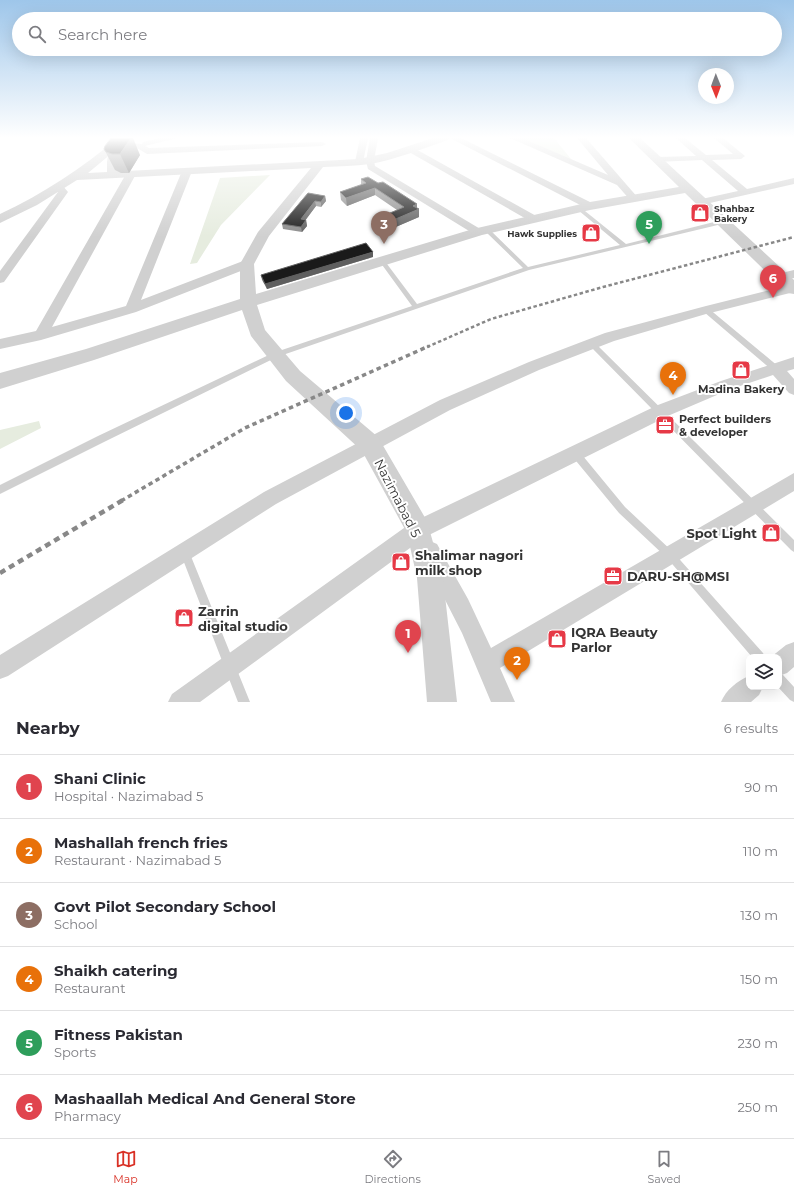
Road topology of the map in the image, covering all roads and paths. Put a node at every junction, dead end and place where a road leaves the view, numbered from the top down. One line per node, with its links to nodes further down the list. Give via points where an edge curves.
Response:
1 (81, 171): 14 (street)
2 (112, 171): 13 (street)
3 (187, 171): 4 (street); 13 (street); 35 (street)
4 (192, 171)
5 (314, 171): 29 (street, via 263,235)
6 (378, 171): 26 (street)
7 (449, 171): 23 (street)
8 (516, 171): 22 (street)
9 (591, 171): 16 (street)
10 (610, 171): 16 (street)
11 (668, 171): 18 (street)
12 (719, 171): 19 (street)
13 (126, 174): 14 (street); 37 (street)
14 (72, 177): 17 (street)
15 (794, 181): 19 (street)
16 (622, 184): 20 (street)
17 (58, 187): 24 (street); 31 (street, via 63,192)
18 (687, 189): 20 (street); 21 (street)
19 (745, 192): 21 (street)
20 (634, 199): 22 (street)
21 (701, 202): 25 (street)
22 (585, 207): 23 (street); 27 (lane)
23 (534, 219): 26 (street)
24 (0, 220)
25 (722, 222): 27 (lane); 32 (street, via 781,277)
26 (482, 231): 28 (street); 30 (lane)
27 (624, 245): 30 (lane)
28 (382, 261): 33 (street); 34 (lane)
29 (247, 264): 33 (street, Nazimabad 5); 35 (street)
30 (527, 269): 34 (lane)
31 (0, 279)
32 (794, 284): 36 (street)
33 (248, 302): 40 (street, Nazimabad 5, via 257,332); 43 (street)
34 (416, 307): 40 (lane)
35 (131, 309): 37 (street)
36 (706, 310): 39 (street); 42 (lane)
37 (41, 335): 38 (street)
38 (0, 344)
39 (592, 344): 45 (lane); 46 (street, via 445,405)
40 (275, 355): 46 (street, Nazimabad 5, via 293,376); 49 (lane, via 101,438)
41 (794, 363): 42 (street)
42 (776, 369): 44 (street); 45 (street, via 726,385)
43 (0, 381)
44 (794, 389)
45 (659, 413): 47 (street); 50 (lane)
46 (370, 444): 51 (street, Nazimabad 5); 53 (street, via 270,498)
47 (575, 453): 51 (street); 54 (lane, via 622,510)
48 (794, 481): 50 (street)
49 (0, 490)
50 (752, 506): 52 (lane); 54 (street)
51 (418, 530): 57 (street, via 448,581); 59 (street); 66 (street, Nazimabad 5, via 430,578)
52 (794, 547)
53 (185, 552): 59 (lane); 60 (street)
54 (670, 554): 56 (lane); 57 (street)
55 (794, 653): 58 (street)
56 (757, 654)
57 (487, 663): 67 (street)
58 (782, 663)
59 (230, 666): 64 (street); 65 (lane)
60 (0, 668)
61 (782, 682): 63 (lane)
62 (747, 690): 68 (street)
63 (794, 696)
64 (180, 702)
65 (244, 702)
66 (442, 702)
67 (503, 702)
68 (733, 702)

